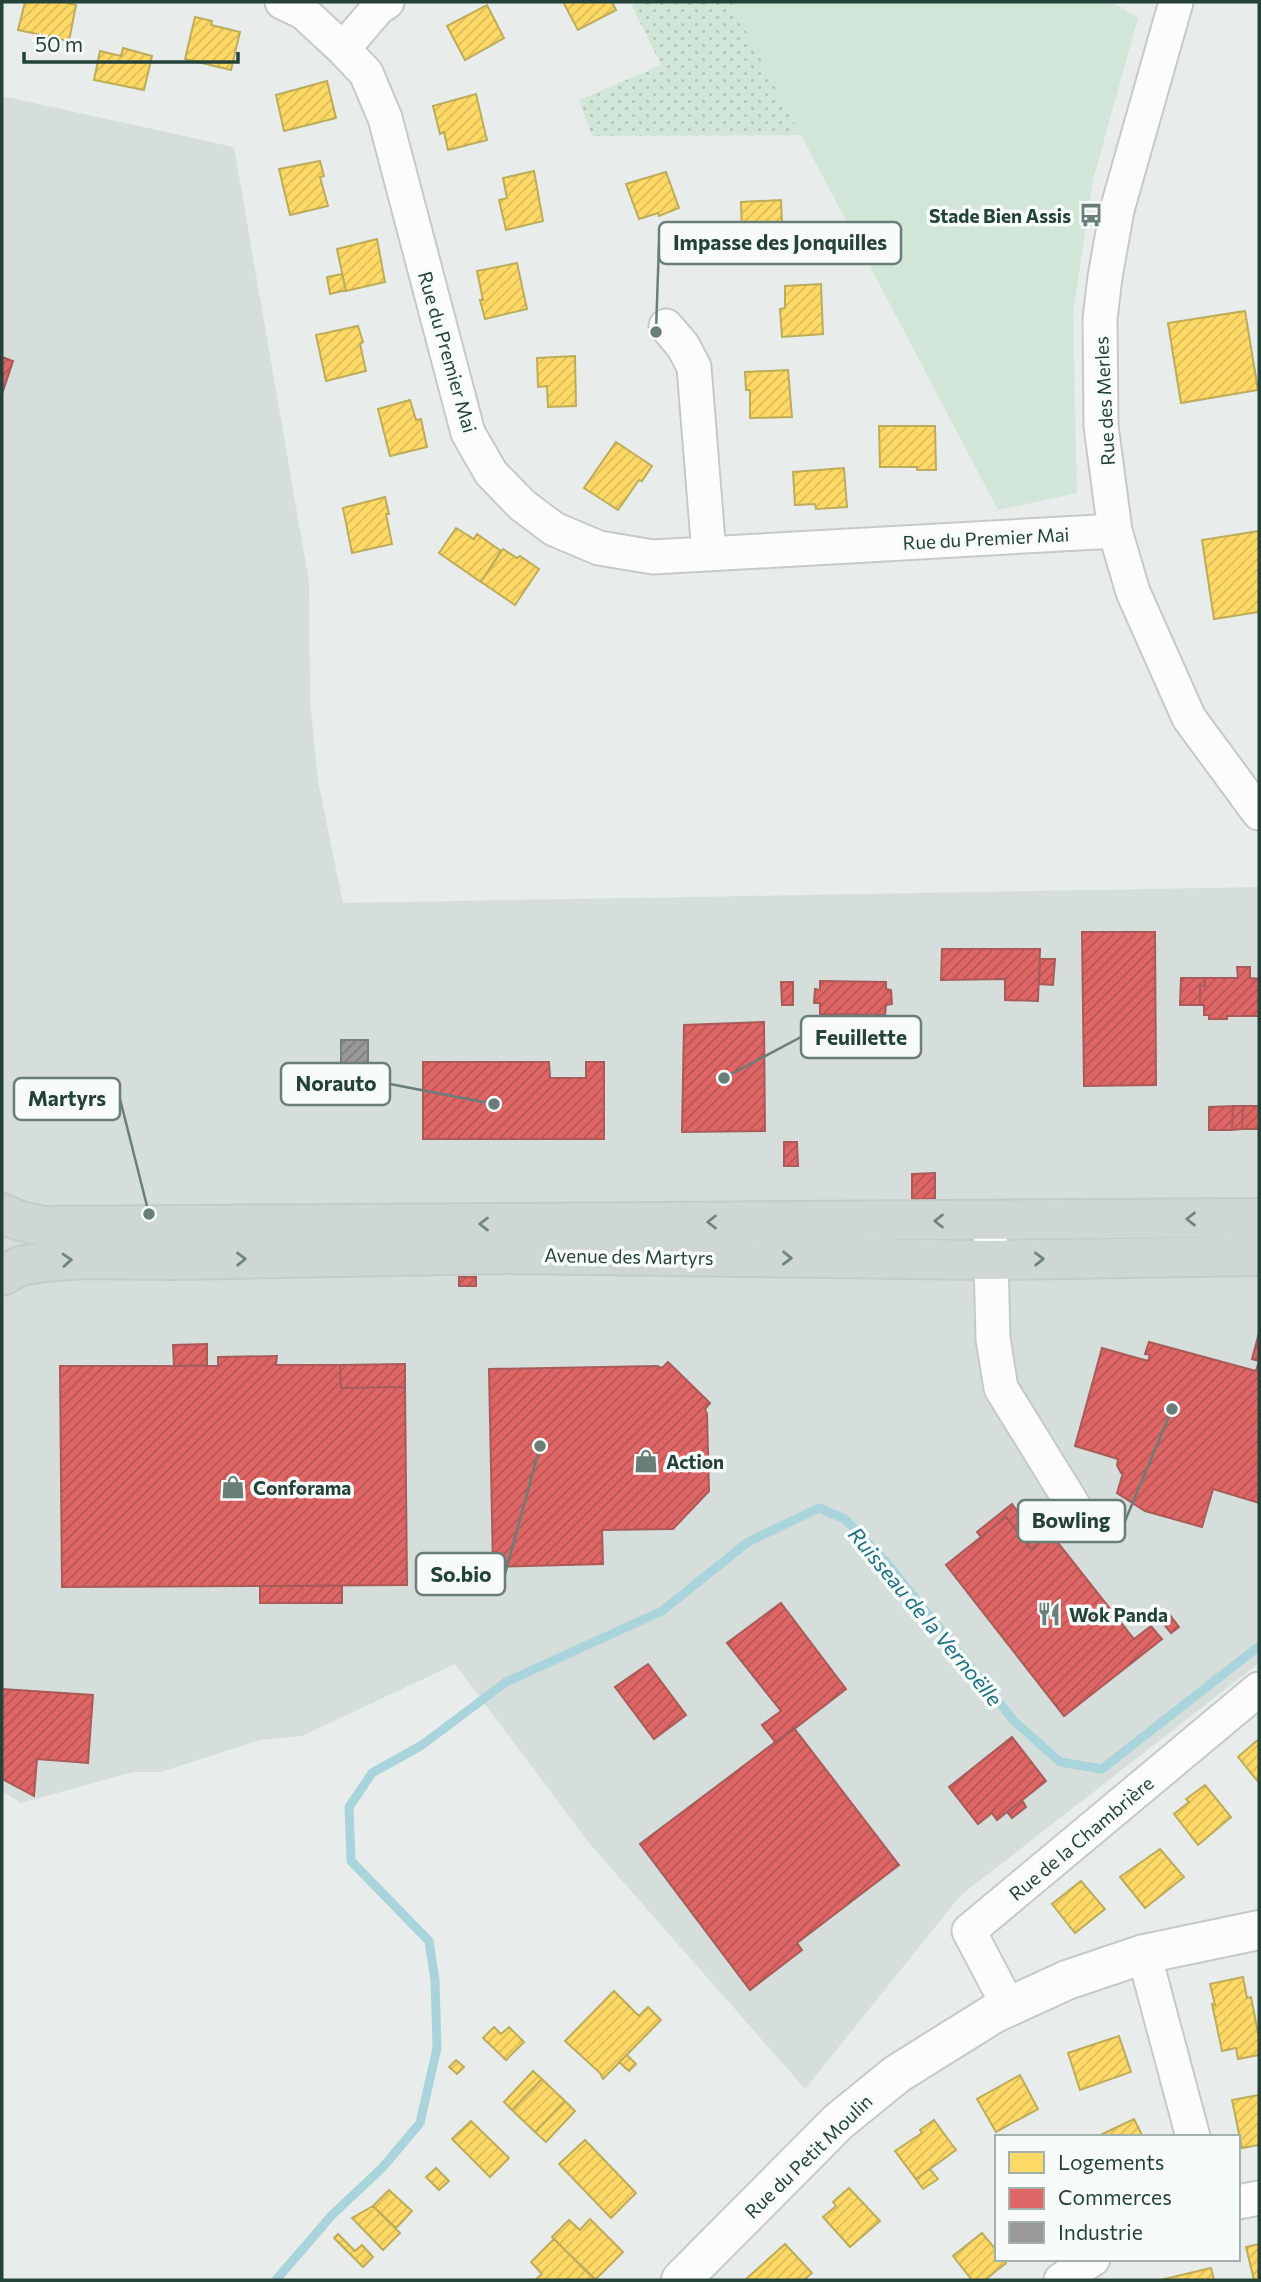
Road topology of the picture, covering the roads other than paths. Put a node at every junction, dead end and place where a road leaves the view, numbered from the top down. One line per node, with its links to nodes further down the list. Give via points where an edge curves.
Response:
1 (282, 2): 4 (street, Rue du Premier Mai, via 303,12)
2 (387, 2): 4 (street)
3 (1176, 2): 6 (street, Rue des Merles, via 1117,210 1100,320 1101,426)
4 (344, 48): 7 (street, Rue du Premier Mai, via 366,73 385,118 468,433 491,473 554,529 599,548 653,557)
5 (666, 326): 7 (street, via 694,367)
6 (1115, 531): 7 (street, Rue du Premier Mai); 8 (street, Rue des Merles, via 1133,592 1189,718)
7 (709, 554)
8 (1259, 813)
9 (2, 1213): 11 (main road, Avenue des Martyrs, one-way to 9, via 45,1226)
10 (1259, 1218): 11 (main road, Avenue des Martyrs, one-way to 11)
11 (990, 1220): 14 (street)
12 (2, 1227): 15 (main road)
13 (1259, 1256): 14 (main road, Avenue des Martyrs, one-way to 13)
14 (991, 1260): 16 (main road, Avenue des Martyrs, one-way to 14, via 20,1266 84,1259 505,1254); 17 (street, via 993,1339 1001,1388)
15 (2, 1263)
16 (2, 1276)
17 (1081, 1518)
18 (1259, 1689): 21 (street, Rue de la Chambrière, via 969,1931)
19 (1259, 1930): 20 (street, Rue du Petit Moulin)
20 (1144, 1954): 21 (street, Rue du Petit Moulin, via 1067,1980); 22 (street)
21 (1009, 2007): 26 (street, Rue du Petit Moulin, via 897,2074 838,2122)
22 (1192, 2135)
23 (1259, 2198): 24 (street)
24 (1240, 2202)
25 (1090, 2261): 27 (street)
26 (681, 2280)
27 (1061, 2280)

